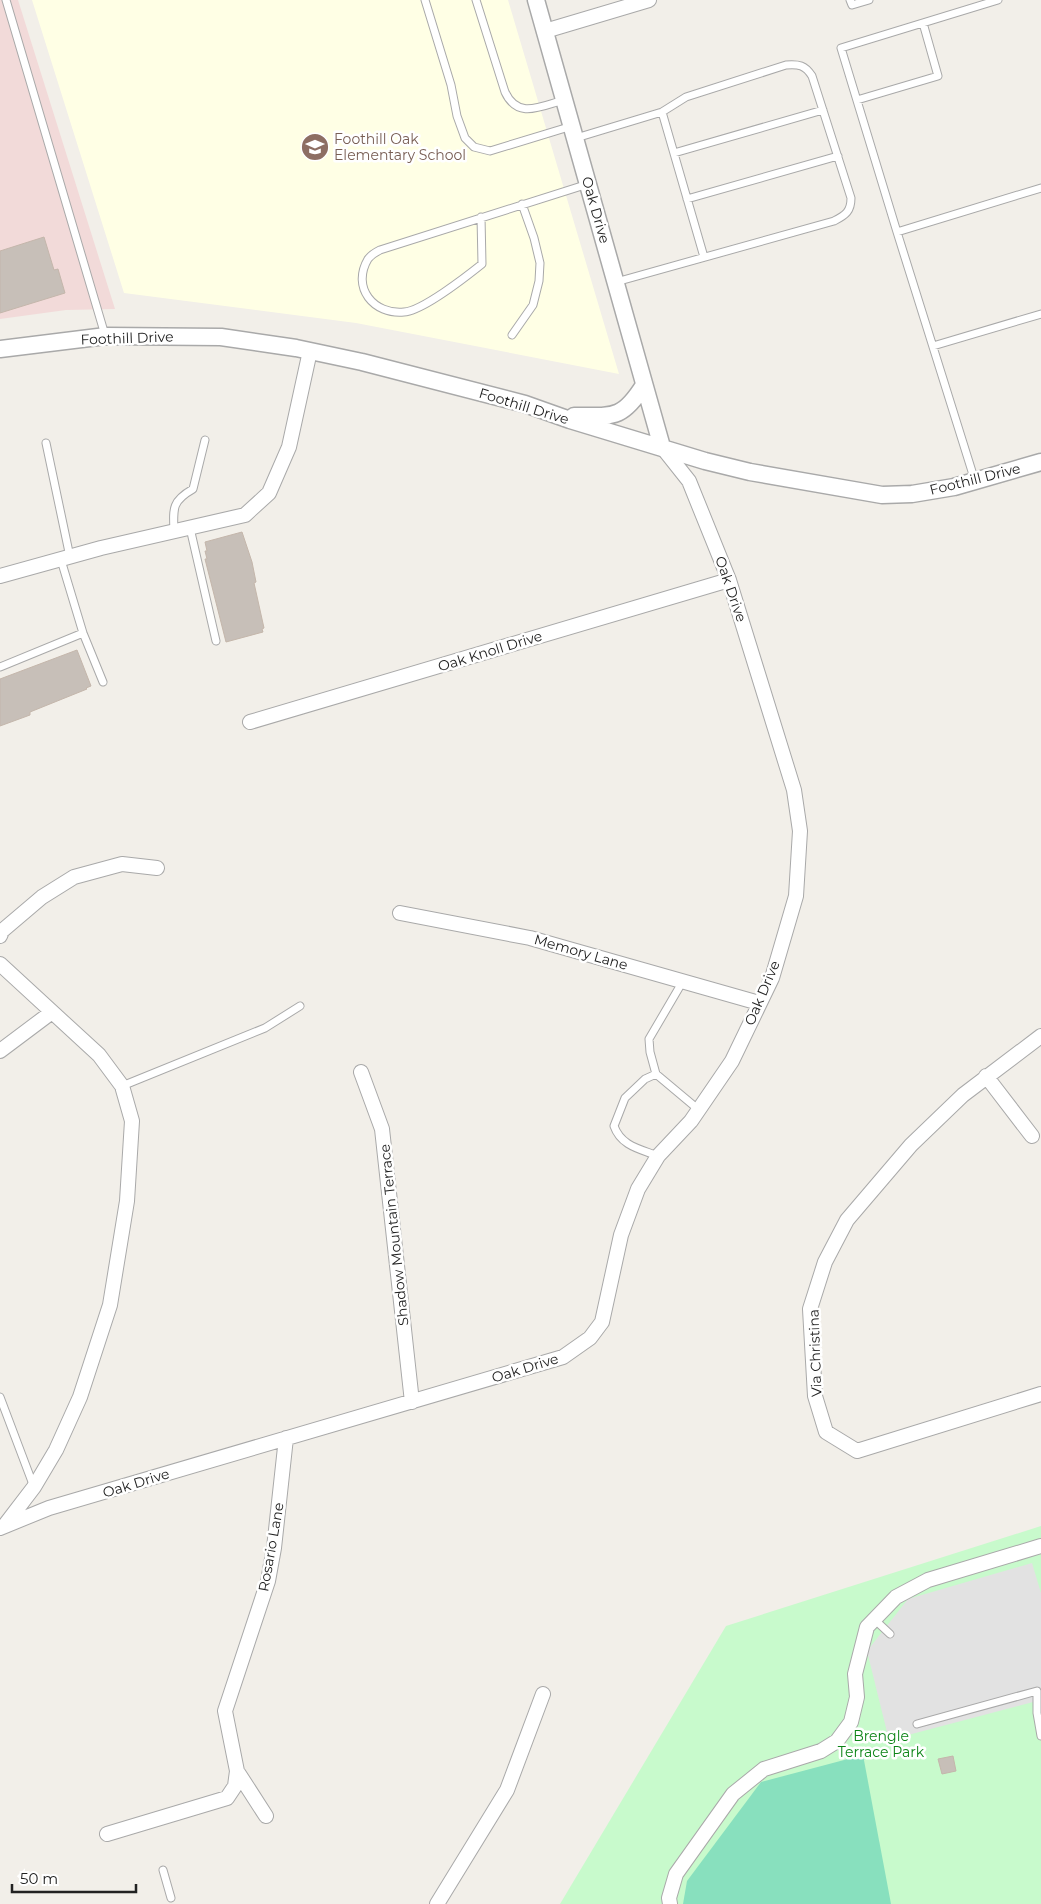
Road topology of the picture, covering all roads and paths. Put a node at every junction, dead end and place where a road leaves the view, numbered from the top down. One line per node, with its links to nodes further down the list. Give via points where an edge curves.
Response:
1 (6, 0): 28 (lane)
2 (425, 0): 15 (lane, via 457,116 465,138 474,147 490,151)
3 (476, 0): 11 (lane, via 509,102 528,110)
4 (536, 0): 10 (street, Oak Drive)
5 (649, 0): 10 (street)
6 (850, 0): 7 (lane, via 852,6)
7 (869, 0)
8 (998, 0): 9 (lane)
9 (923, 23): 12 (lane, via 938,76); 12 (lane, via 841,48)
10 (545, 30): 11 (street, Oak Drive)
11 (564, 100): 15 (street, Oak Drive)
12 (857, 100): 23 (lane)
13 (823, 110): 14 (lane, via 812,76 807,68 797,64 686,97); 16 (lane); 17 (lane)
14 (662, 112): 15 (lane); 16 (lane)
15 (574, 132): 18 (street, Oak Drive)
16 (674, 152): 20 (lane)
17 (838, 156): 20 (lane); 24 (lane, via 850,198 851,208 844,216)
18 (588, 184): 21 (lane); 25 (street, Oak Drive)
19 (1041, 188): 23 (lane)
20 (687, 199): 24 (lane)
21 (522, 204): 22 (lane); 27 (lane, via 540,263 539,281 534,305)
22 (481, 217): 22 (lane, via 380,250 369,258 363,273 369,300 384,310 405,312 430,301 466,277 482,264)
23 (897, 232): 29 (lane)
24 (704, 257): 25 (lane)
25 (616, 282): 32 (street, Oak Drive)
26 (1041, 314): 29 (lane)
27 (512, 335)
28 (106, 336): 30 (street, Foothill Drive); 31 (street, Foothill Drive, via 222,337)
29 (933, 346): 38 (lane)
30 (0, 349)
31 (310, 351): 33 (street, Foothill Drive, via 525,404); 39 (street, via 289,447 269,493 244,515)
32 (644, 385): 33 (street, via 633,403 610,416); 36 (street, Oak Drive)
33 (557, 416): 36 (street, Foothill Drive)
34 (205, 440): 40 (lane, via 193,489 180,497 173,509)
35 (46, 442): 41 (lane)
36 (662, 447): 38 (street, Foothill Drive, via 750,472 882,495 912,494); 43 (street, Oak Drive, via 689,481)
37 (1041, 462): 38 (street, Foothill Drive)
38 (975, 481)
39 (190, 528): 40 (street); 45 (lane)
40 (174, 532): 41 (street)
41 (66, 558): 42 (street); 44 (lane)
42 (0, 576)
43 (729, 580): 48 (street, Oak Knoll Drive); 54 (street, Oak Drive, via 794,790 800,831 796,896 772,978)
44 (84, 634): 46 (lane); 47 (lane)
45 (216, 641)
46 (0, 667)
47 (103, 682)
48 (250, 722)
49 (156, 868): 51 (street, via 122,864 74,877 42,897)
50 (400, 913): 53 (street, Memory Lane, via 530,938)
51 (0, 936)
52 (0, 964): 56 (street)
53 (682, 981): 54 (street, Memory Lane); 60 (lane, via 649,1039)
54 (759, 1003): 63 (street, Oak Drive, via 732,1061)
55 (300, 1006): 62 (lane, via 265,1028)
56 (52, 1012): 58 (street); 62 (street, via 99,1055)
57 (1041, 1036): 61 (street, Via Christina)
58 (0, 1051)
59 (361, 1072): 68 (street, Shadow Mountain Terrace, via 382,1129)
60 (656, 1074): 63 (lane); 65 (lane, via 645,1079 625,1098 614,1126 617,1136 627,1145)
61 (986, 1076): 64 (street); 66 (street, Via Christina, via 912,1145 847,1220 826,1262 810,1309 815,1396 826,1432 857,1451)
62 (122, 1086): 70 (street, via 132,1121 127,1201 110,1305 80,1397 56,1450)
63 (699, 1110): 65 (street, Oak Drive)
64 (1032, 1136)
65 (658, 1156): 68 (street, Oak Drive, via 638,1189 621,1235 602,1322 590,1338 562,1357)
66 (1041, 1394)
67 (0, 1397): 70 (lane)
68 (412, 1402): 69 (street, Oak Drive)
69 (286, 1438): 71 (street, Oak Drive, via 50,1508); 78 (street, Rosario Lane, via 268,1581 225,1711)
70 (34, 1487): 71 (street)
71 (2, 1527)
72 (1041, 1546): 73 (street, via 928,1580 896,1596)
73 (874, 1619): 74 (lane); 84 (street, via 867,1627 855,1674 857,1698 851,1722 837,1741 821,1751 764,1770 733,1794 676,1874)
74 (890, 1634)
75 (543, 1694): 83 (street, via 507,1790)
76 (917, 1724): 77 (lane, via 1037,1691)
77 (1041, 1736)
78 (237, 1771): 79 (street); 80 (street, via 235,1786 227,1798)
79 (266, 1816)
80 (107, 1834)
81 (163, 1870): 82 (lane)
82 (171, 1898)
83 (437, 1904)
84 (670, 1904)

